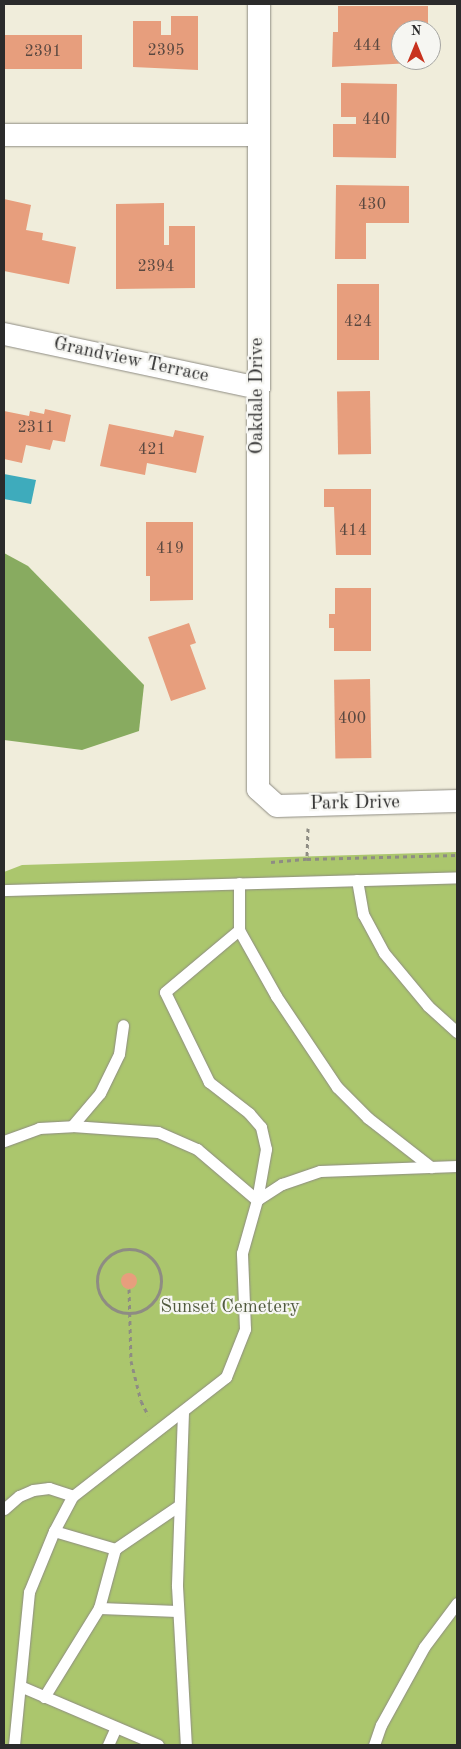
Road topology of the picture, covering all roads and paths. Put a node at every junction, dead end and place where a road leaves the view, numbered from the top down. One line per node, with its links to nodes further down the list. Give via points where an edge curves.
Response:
1 (259, 4): 2 (street, Oakdale Drive)
2 (259, 134): 3 (street); 5 (street, Oakdale Drive)
3 (4, 135)
4 (4, 334): 5 (street, Grandview Terrace)
5 (258, 388): 6 (street, Oakdale Drive)
6 (258, 789): 8 (street, Park Drive, via 277,806)
7 (457, 802): 8 (street, Park Drive)
8 (309, 805): 9 (path, via 307,860)
9 (457, 854)
10 (457, 877): 11 (lane)
11 (357, 880): 12 (lane); 16 (lane, via 363,914 384,953 428,1006)
12 (239, 884): 13 (lane); 14 (lane)
13 (4, 890)
14 (239, 930): 19 (lane, via 276,996 337,1087 368,1118); 21 (lane, via 165,992 209,1082 249,1113 261,1127 266,1149)
15 (123, 1025): 17 (lane, via 119,1054 100,1093)
16 (457, 1032)
17 (72, 1126): 18 (lane, via 39,1128); 21 (lane, via 158,1132 176,1138 198,1149)
18 (4, 1141)
19 (431, 1166): 20 (lane); 21 (lane, via 320,1171 282,1184)
20 (457, 1166)
21 (257, 1200): 24 (lane, via 242,1254 245,1329 226,1377)
22 (129, 1289): 23 (path)
23 (129, 1312): 23 (path, via 142,1312 160,1294 160,1269 144,1251 117,1250 99,1268 98,1293 115,1311); 25 (path, via 135,1380 141,1401)
24 (183, 1412): 25 (lane); 27 (lane)
25 (157, 1431): 26 (lane)
26 (73, 1496): 28 (lane, via 49,1488 33,1490 19,1496); 29 (lane)
27 (178, 1506): 30 (lane); 33 (lane)
28 (4, 1509)
29 (54, 1531): 30 (lane); 34 (lane, via 30,1592)
30 (115, 1549): 32 (lane)
31 (457, 1603): 41 (lane, via 424,1647 381,1725)
32 (99, 1608): 33 (lane); 35 (lane)
33 (178, 1611): 40 (lane)
34 (20, 1686): 35 (lane); 37 (lane)
35 (44, 1697): 36 (lane)
36 (115, 1729): 38 (lane); 39 (lane)
37 (14, 1745)
38 (108, 1745)
39 (158, 1745)
40 (186, 1745)
41 (374, 1745)

